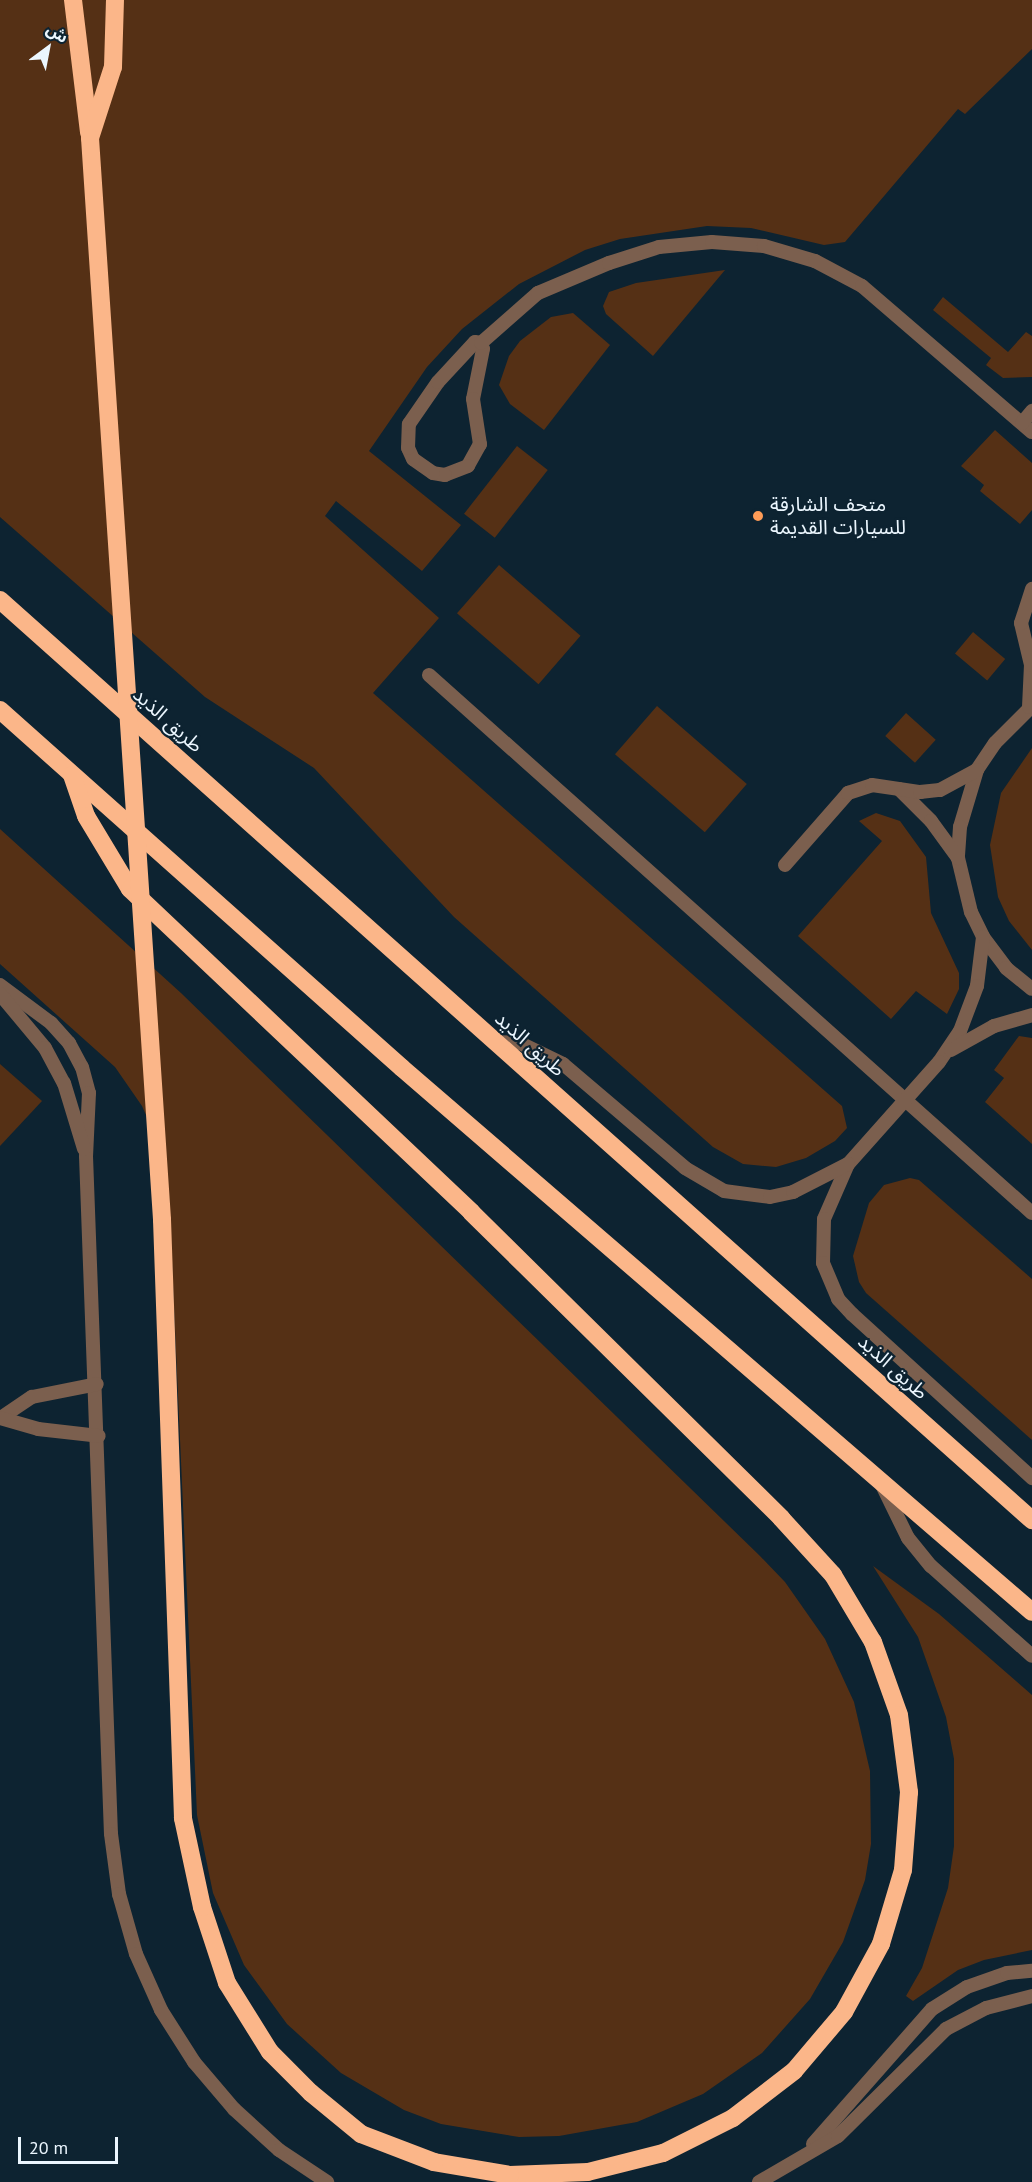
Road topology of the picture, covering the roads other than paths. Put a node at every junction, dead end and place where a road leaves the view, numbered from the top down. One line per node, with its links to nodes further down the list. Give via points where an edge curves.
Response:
1 (73, 0): 3 (highway)
2 (115, 0): 3 (highway, via 113,67)
3 (90, 138): 15 (highway, bridge, via 162,1220 183,1818 202,1907 233,1993 270,2052 361,2134 434,2162 510,2175 588,2172 663,2153 733,2118 794,2071 844,2012 880,1944 903,1870 907,1781 899,1715 873,1642 833,1575 781,1518 471,1212 130,890 86,816)
4 (481, 343): 4 (lane, via 475,342 455,362 409,424 406,436 411,454 422,468 433,473 457,472 475,456 480,432 473,399); 6 (lane, via 538,293 609,263 659,247 711,242 764,246 815,261 862,286)
5 (1032, 411): 6 (lane)
6 (1027, 428)
7 (1032, 589): 9 (lane)
8 (0, 600): 24 (highway, طريق الذيد)
9 (1021, 623): 10 (lane); 12 (lane, via 1031,665)
10 (1032, 636)
11 (429, 675): 26 (lane)
12 (1030, 706): 14 (lane, via 994,743)
13 (0, 711): 15 (highway)
14 (977, 770): 16 (lane, via 940,790); 17 (lane, via 960,827)
15 (72, 775): 33 (highway, via 402,1068)
16 (899, 789): 17 (lane, via 931,821); 18 (lane, via 872,785 848,793)
17 (958, 858): 19 (lane, via 965,894)
18 (785, 865)
19 (983, 937): 21 (lane, via 1006,968); 25 (lane, via 970,1009)
20 (0, 985): 27 (lane, via 51,1023 82,1066 89,1093)
21 (1032, 989)
22 (0, 994): 27 (lane, via 50,1057 64,1083)
23 (1032, 1015): 25 (lane, via 993,1026)
24 (494, 1042): 28 (lane, via 520,1044 564,1064 685,1168 724,1191 770,1197 793,1192); 35 (highway, طريق الذيد)
25 (947, 1053): 26 (lane)
26 (905, 1100): 28 (lane); 29 (lane)
27 (86, 1156): 30 (lane)
28 (848, 1164): 34 (lane, via 824,1219 821,1241 823,1263 838,1299)
29 (1032, 1213)
30 (97, 1384): 31 (lane, via 32,1397); 32 (lane)
31 (1, 1418): 32 (lane, via 38,1429)
32 (99, 1436): 41 (lane, via 111,1834 119,1894 136,1954 161,2010 194,2062 256,2130)
33 (878, 1475): 36 (highway); 37 (lane, via 890,1508 931,1566)
34 (1032, 1478)
35 (1032, 1520)
36 (1032, 1612)
37 (1032, 1656)
38 (1032, 1971): 40 (lane, via 1007,1973 967,1987 932,2009 902,2039 851,2105)
39 (1032, 1996): 40 (lane, via 986,2008 946,2029 862,2116)
40 (792, 2163): 42 (lane)
41 (327, 2182)
42 (759, 2182)

